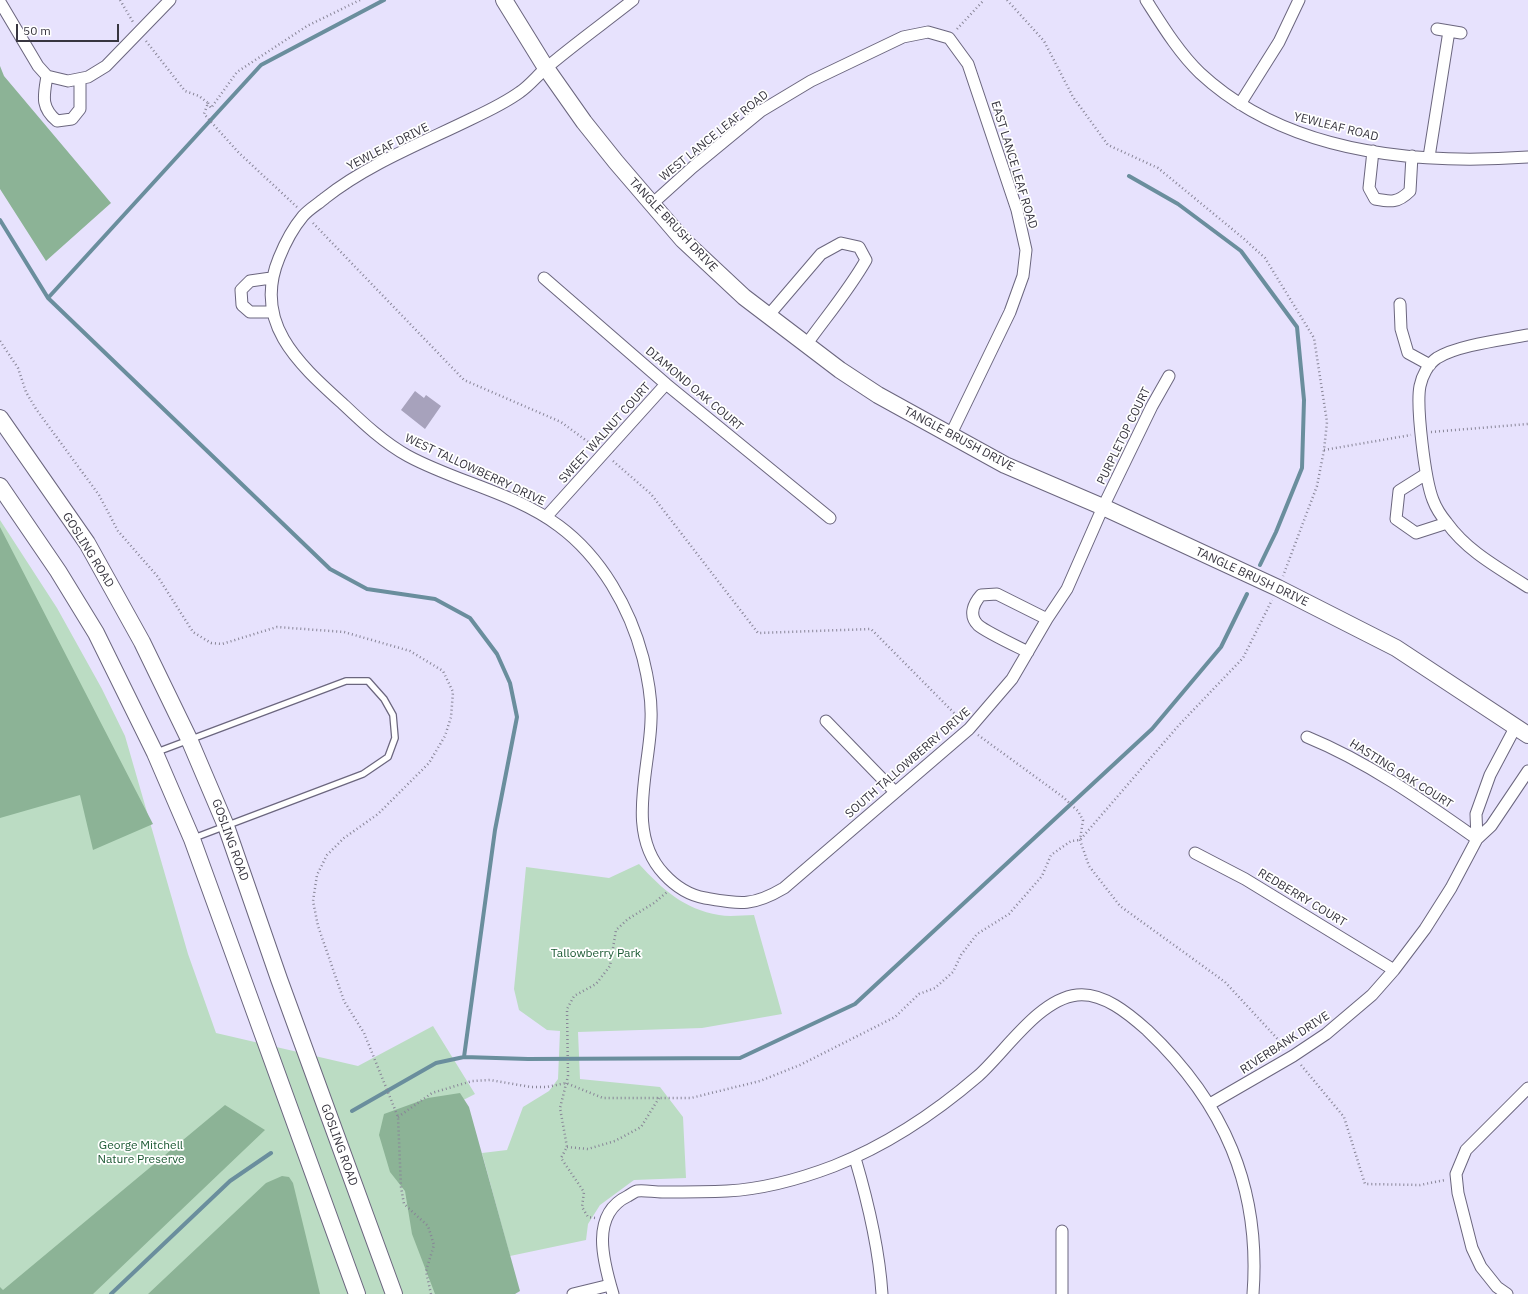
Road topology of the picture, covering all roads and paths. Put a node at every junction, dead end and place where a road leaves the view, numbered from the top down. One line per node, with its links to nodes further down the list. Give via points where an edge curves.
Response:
1 (120, 0): 12 (path)
2 (170, 0): 12 (street)
3 (360, 0): 18 (path, via 307,26 237,72 211,108)
4 (504, 0): 15 (main road, TANGLE BRUSH DRIVE)
5 (633, 0): 15 (street)
6 (984, 0): 14 (path)
7 (1146, 0): 19 (street, YEWLEAF ROAD, via 1184,55 1200,72)
8 (1299, 0): 19 (street, via 1279,42)
9 (0, 2): 16 (street, via 38,66)
10 (1437, 29): 11 (street)
11 (1449, 31): 13 (street); 22 (street)
12 (139, 32): 17 (street, via 106,66 88,78); 18 (path, via 184,91 199,96)
13 (1461, 33)
14 (949, 38): 24 (street, WEST LANCE LEAF ROAD, via 928,32 903,37 797,89 761,111); 39 (street, EAST LANCE LEAF ROAD, via 968,64 1017,210 1026,250 1023,276 1010,312)
15 (546, 68): 24 (main road, TANGLE BRUSH DRIVE, via 589,128); 25 (street, YEWLEAF DRIVE, via 521,92 491,110 354,178)
16 (48, 76): 17 (street, via 68,81); 17 (street, via 44,97 47,113 57,121 72,119 80,109)
17 (80, 79)
18 (208, 103): 25 (path, via 204,114 239,153)
19 (1240, 104): 20 (street, YEWLEAF ROAD, via 1290,130)
20 (1373, 151): 21 (street, YEWLEAF ROAD); 21 (street, via 1369,188 1376,199 1390,202 1402,199 1410,191)
21 (1412, 156): 22 (street, YEWLEAF ROAD)
22 (1429, 157): 23 (street, YEWLEAF ROAD)
23 (1528, 157)
24 (652, 204): 31 (main road, TANGLE BRUSH DRIVE, via 683,240)
25 (305, 214): 26 (street, YEWLEAF DRIVE, via 290,235); 40 (path, via 464,380 561,422)
26 (271, 278): 28 (street, YEWLEAF DRIVE); 30 (street, via 250,282 241,290 242,305 250,312)
27 (544, 278): 37 (street, DIAMOND OAK COURT)
28 (270, 298): 30 (street, WEST TALLOWBERRY DRIVE)
29 (1400, 304): 35 (street, via 1401,329 1408,353)
30 (272, 312): 44 (street, WEST TALLOWBERRY DRIVE, via 281,336 292,354 309,373 379,436 405,455)
31 (768, 316): 34 (main road, TANGLE BRUSH DRIVE); 34 (street, via 820,254 841,243 859,247 866,260 854,281)
32 (1528, 335): 35 (street, via 1457,350 1436,358)
33 (0, 341): 77 (path, via 18,368 26,392 36,409 99,495 118,531 158,577 194,632 211,643 222,644 276,627 344,632 410,651 443,671 453,692 451,717 445,736 429,763 378,814 344,838 327,855 317,875 313,901 318,926 344,1000 364,1033 378,1073 398,1117 404,1204 428,1226 434,1245 426,1271)
34 (806, 345): 39 (main road, TANGLE BRUSH DRIVE, via 878,395)
35 (1430, 365): 41 (street, via 1420,385 1418,402)
36 (1169, 376): 43 (street, PURPLETOP COURT)
37 (666, 384): 40 (street, SWEET WALNUT COURT); 45 (street, DIAMOND OAK COURT)
38 (0, 418): 54 (main road, GOSLING ROAD, via 86,543 142,642)
39 (950, 436): 43 (main road, TANGLE BRUSH DRIVE, via 1005,465)
40 (604, 453): 44 (street, SWEET WALNUT COURT); 51 (path, via 651,494 758,633 871,629)
41 (1426, 474): 46 (street, via 1433,500); 46 (street, via 1399,491 1396,519 1416,533)
42 (0, 486): 55 (main road, via 58,570 96,633)
43 (1103, 508): 48 (street, SOUTH TALLOWBERRY DRIVE, via 1066,589); 52 (main road, TANGLE BRUSH DRIVE, via 1278,588 1396,648)
44 (546, 517): 62 (street, WEST TALLOWBERRY DRIVE, via 562,528 588,553 622,603 643,657 649,687 651,719 642,818 653,863)
45 (830, 518)
46 (1447, 523): 47 (street, via 1467,546)
47 (1528, 587)
48 (1047, 619): 49 (street, SOUTH TALLOWBERRY DRIVE); 49 (street, via 997,594 982,595 974,603 972,612 978,625)
49 (1028, 652): 51 (street, SOUTH TALLOWBERRY DRIVE, via 1012,679)
50 (826, 721): 57 (street)
51 (969, 729): 57 (street, SOUTH TALLOWBERRY DRIVE); 65 (path, via 1063,797 1078,811 1083,820 1080,840 1090,866 1120,906 1225,982)
52 (1522, 730): 60 (street, via 1490,775 1476,814)
53 (1307, 737): 60 (street, HASTING OAK COURT, via 1346,754)
54 (189, 739): 55 (lane); 58 (main road, GOSLING ROAD); 58 (lane, via 346,681 368,682 384,699 393,715 396,738 388,757 363,774)
55 (155, 753): 59 (main road)
56 (1528, 771): 60 (street, RIVERBANK DRIVE, via 1491,826)
57 (895, 792): 63 (street, SOUTH TALLOWBERRY DRIVE, via 784,888)
58 (226, 826): 59 (lane); 76 (main road, GOSLING ROAD, via 278,978)
59 (192, 839): 75 (main road)
60 (1477, 839): 64 (street, RIVERBANK DRIVE, via 1451,888 1425,929)
61 (1195, 853): 64 (street, REDBERRY COURT, via 1245,879)
62 (675, 885): 63 (street, WEST TALLOWBERRY DRIVE, via 697,896 739,904 754,902); 69 (path, via 616,930 610,966 596,984 574,996 567,1009 568,1076 560,1108)
63 (776, 892)
64 (1394, 970): 65 (street, RIVERBANK DRIVE, via 1372,995 1349,1015)
65 (1293, 1056): 68 (street, RIVERBANK DRIVE); 71 (path, via 1344,1117 1365,1184 1420,1185 1441,1182)
66 (1528, 1088): 71 (street, via 1466,1150)
67 (659, 1098): 69 (path, via 641,1127 615,1141 588,1149)
68 (1210, 1104): 70 (street, via 1183,1069 1137,1021 1114,1005 1093,996 1076,995 1055,1002 1040,1014 980,1075 937,1109); 81 (street, via 1236,1156 1248,1199 1253,1241)
69 (567, 1147): 72 (path, via 561,1158 584,1192 582,1207 588,1217)
70 (855, 1158): 72 (street, via 791,1180 751,1189 637,1191 619,1200); 79 (street, via 875,1239)
71 (1456, 1174): 82 (street, via 1458,1193 1472,1248 1481,1267 1497,1287)
72 (604, 1220): 74 (street, via 603,1242)
73 (1062, 1231): 80 (street)
74 (612, 1289): 78 (street)
75 (357, 1294)
76 (394, 1294)
77 (431, 1294)
78 (573, 1294)
79 (882, 1294)
80 (1062, 1294)
81 (1253, 1294)
82 (1507, 1294)

